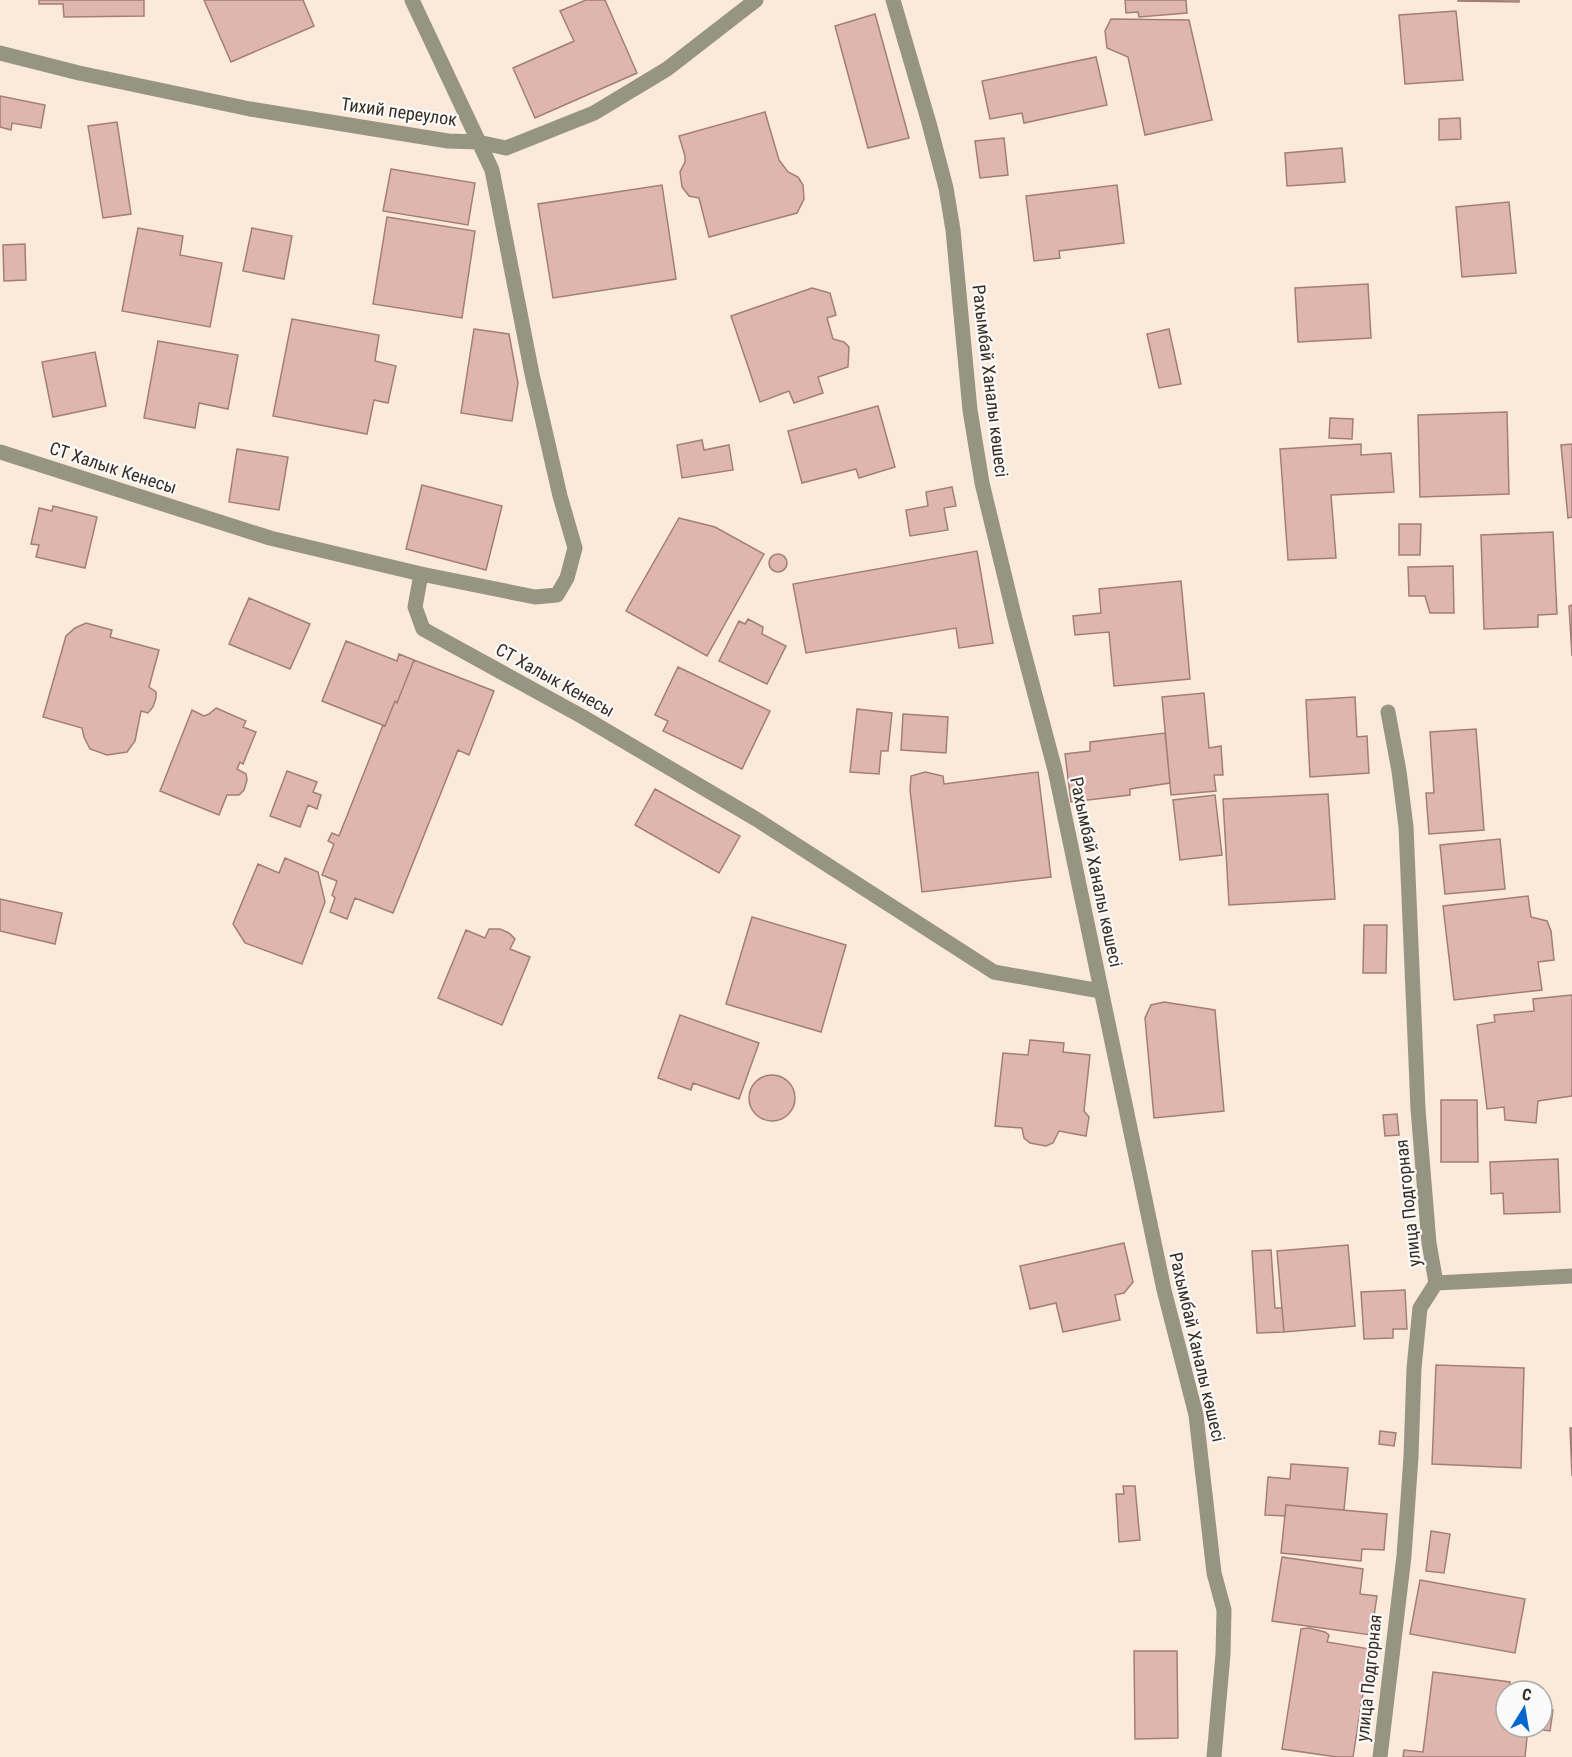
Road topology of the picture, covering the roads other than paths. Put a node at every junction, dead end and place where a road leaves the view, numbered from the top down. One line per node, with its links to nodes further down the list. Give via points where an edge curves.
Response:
1 (412, 0): 5 (street)
2 (756, 0): 5 (street, Тихий переулок, via 667,69 594,113 506,148)
3 (892, 0): 9 (street, Рахымбай Ханалы көшесі, via 946,188 970,410 982,483 1057,780)
4 (0, 53): 5 (street, Тихий переулок, via 250,109 438,140)
5 (478, 142): 7 (street, via 492,170 532,374 575,548 567,578 557,595 535,597)
6 (0, 452): 7 (street, СТ Халык Кенесы, via 270,538)
7 (421, 574): 9 (street, СТ Халык Кенесы, via 415,607 423,629 756,819 994,972)
8 (1388, 712): 11 (street, улица Подгорная, via 1406,828 1418,1109)
9 (1100, 991): 12 (street, Рахымбай Ханалы көшесі, via 1164,1290 1196,1415 1214,1573 1224,1610)
10 (1572, 1276): 11 (street)
11 (1436, 1283): 13 (street, улица Подгорная, via 1420,1308 1404,1556)
12 (1214, 1757)
13 (1380, 1757)

